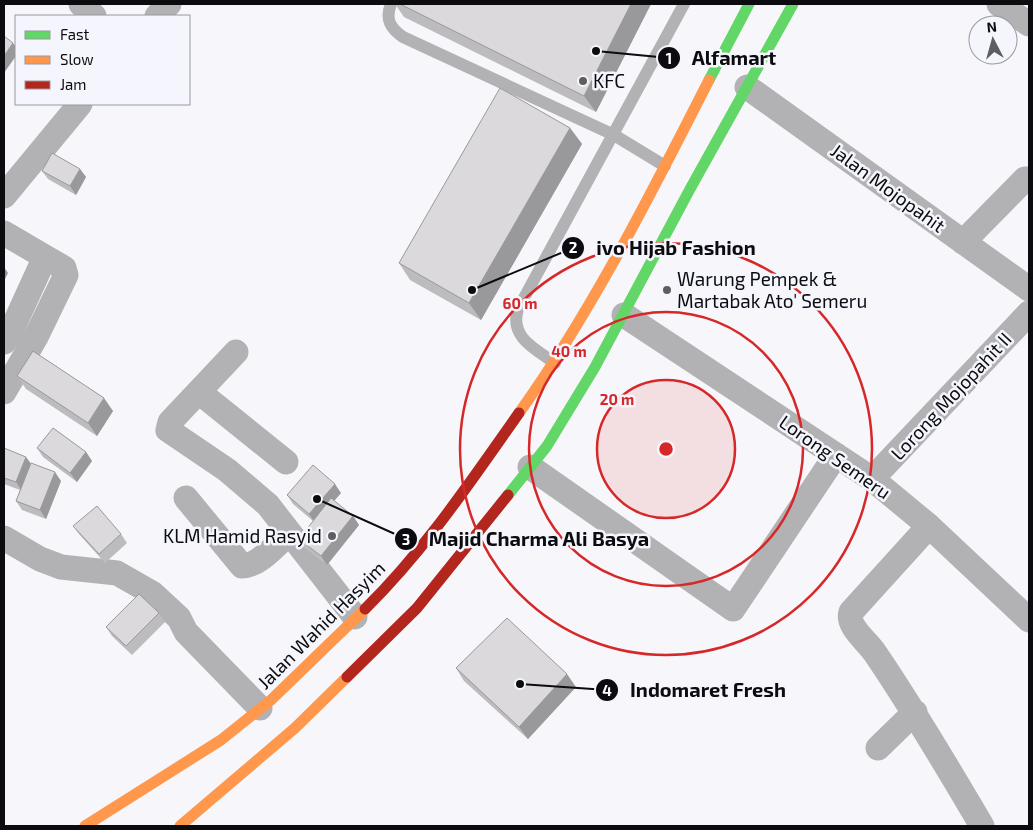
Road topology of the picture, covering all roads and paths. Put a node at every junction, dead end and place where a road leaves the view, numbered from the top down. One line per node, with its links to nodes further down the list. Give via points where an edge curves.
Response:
1 (81, 4): 8 (street)
2 (169, 4): 9 (street)
3 (391, 4): 13 (lane, via 389,23 403,37)
4 (684, 4): 13 (lane)
5 (750, 4): 14 (highway, Jalan Wahid Hasyim)
6 (793, 4): 11 (highway)
7 (1007, 6): 10 (street)
8 (93, 15)
9 (158, 15)
10 (1029, 24)
11 (747, 87): 18 (street, Jalan Mojopahit); 22 (highway)
12 (79, 105): 16 (street)
13 (614, 135): 14 (lane); 26 (lane, via 516,317 516,327 526,342)
14 (665, 166): 26 (highway, Jalan Wahid Hasyim)
15 (1029, 179): 18 (street, via 1025,179)
16 (4, 196)
17 (4, 233): 19 (street)
18 (963, 242): 20 (street, Jalan Mojopahit)
19 (45, 258): 23 (street); 24 (street, via 64,268 66,275)
20 (1029, 289)
21 (1029, 313): 32 (street, Lorong Mojopahit II)
22 (624, 315): 29 (street, Lorong Semeru); 31 (highway, via 552,438)
23 (8, 334): 24 (street)
24 (36, 337): 27 (street)
25 (236, 352): 28 (street)
26 (555, 363): 37 (highway, Jalan Wahid Hasyim, via 450,518)
27 (4, 392)
28 (199, 392): 30 (street); 35 (street, via 170,422 168,430 250,488)
29 (836, 456): 31 (street, via 733,609); 32 (street, Lorong Semeru)
30 (286, 462)
31 (530, 467): 43 (highway, via 472,534 417,608 308,715)
32 (872, 479): 34 (street, Lorong Semeru)
33 (186, 498): 35 (street, via 242,566 250,565 263,556)
34 (929, 526): 38 (street, Lorong Semeru); 40 (street, via 849,618)
35 (289, 533): 37 (street)
36 (4, 538): 39 (street, via 40,559 84,571 110,571 152,593 179,618 186,632)
37 (355, 617): 39 (highway, Jalan Wahid Hasyim)
38 (1029, 620)
39 (260, 708): 42 (highway, Jalan Wahid Hasyim, via 221,740)
40 (915, 712): 41 (street); 44 (street)
41 (878, 748)
42 (85, 826)
43 (180, 826)
44 (982, 826)

